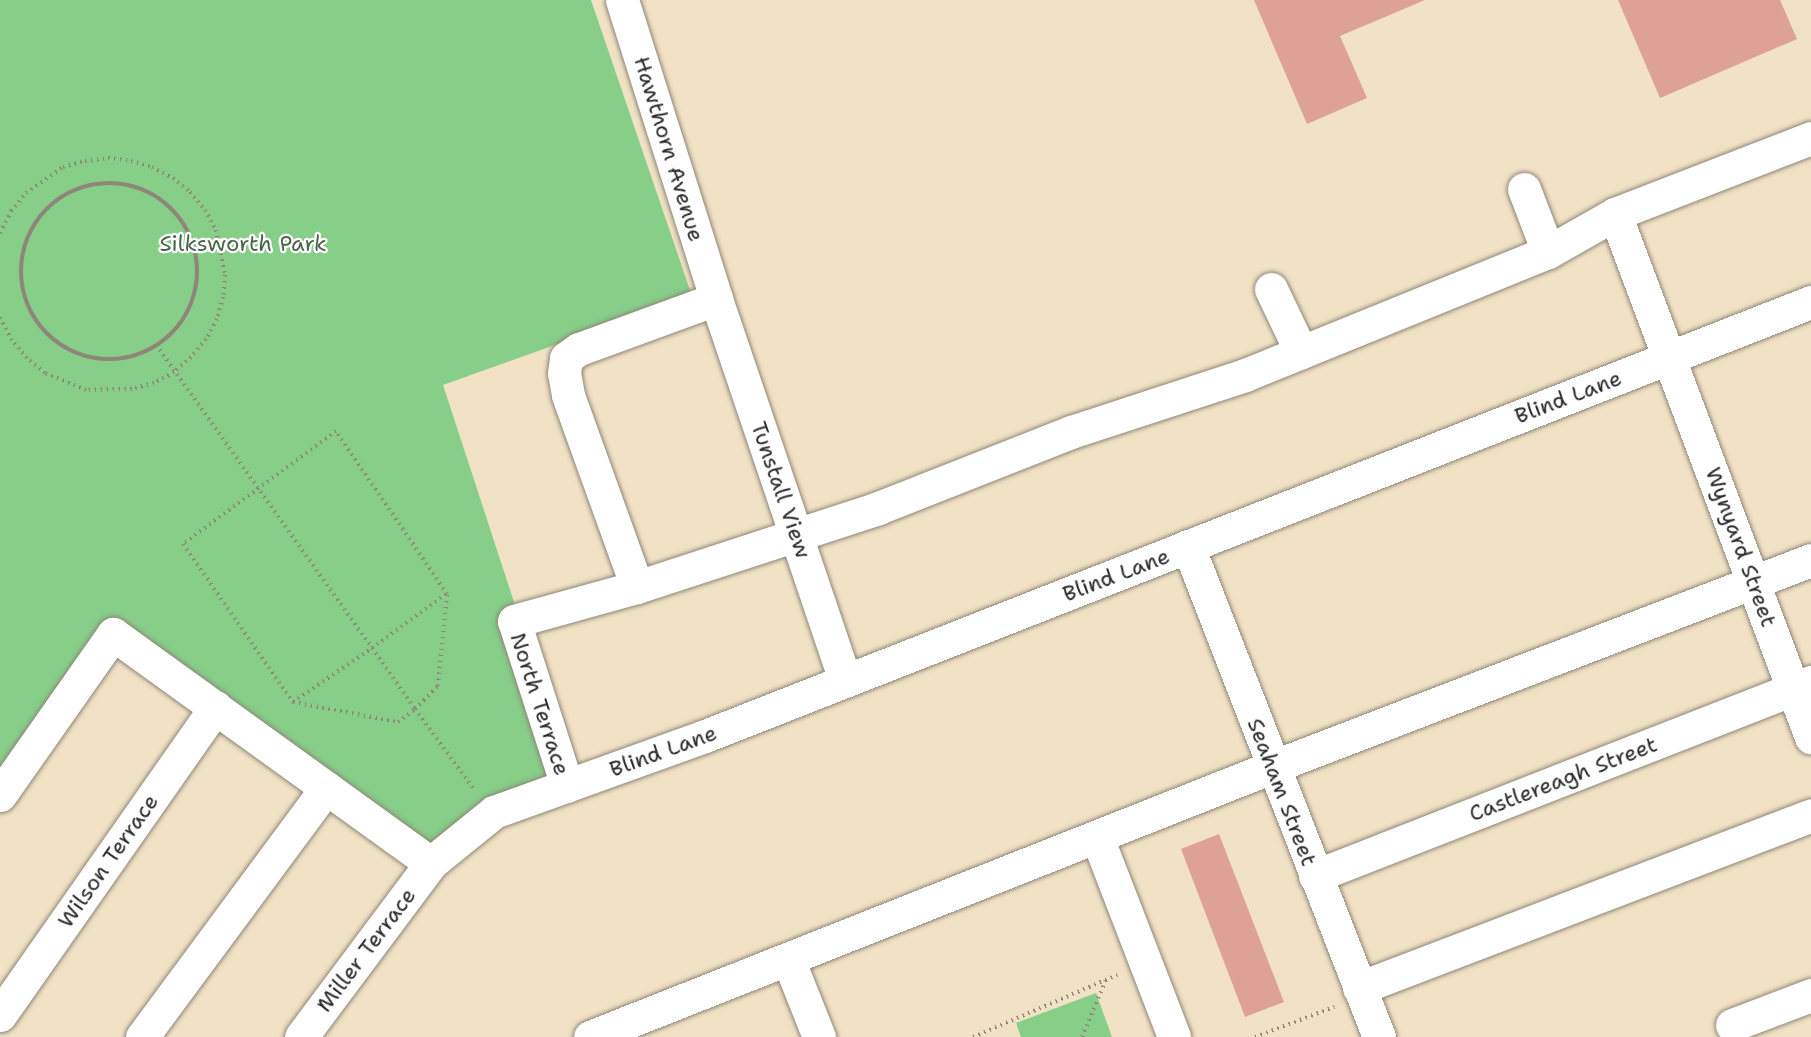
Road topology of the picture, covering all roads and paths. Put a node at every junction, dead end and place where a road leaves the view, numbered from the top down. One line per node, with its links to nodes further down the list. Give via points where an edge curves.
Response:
1 (622, 0): 8 (street, Hawthorn Avenue)
2 (1811, 138): 4 (street)
3 (1524, 189): 6 (street)
4 (1615, 214): 6 (street); 13 (street, Wynyard Street)
5 (0, 233): 14 (path, via 26,193 63,167 119,159 152,167 172,178 198,201 216,230 225,274 217,319 206,339)
6 (1548, 252): 12 (street)
7 (1271, 289): 12 (street)
8 (716, 299): 16 (street, Tunstall View); 20 (street, via 579,348 566,358 568,395)
9 (1811, 302): 13 (street, Blind Lane)
10 (0, 317): 14 (path, via 27,358 45,373 86,390 121,391 154,383)
11 (156, 345): 11 (path, via 131,357 92,358 57,342 32,312 21,275 28,235 38,218 69,191 108,182 148,190 165,201 189,232 196,250 196,290 179,325); 14 (path)
12 (1300, 352): 16 (street, via 1245,375 1071,432 878,508)
13 (1670, 357): 17 (street, Blind Lane); 19 (street, Wynyard Street)
14 (174, 372): 15 (path)
15 (258, 489): 21 (path, via 336,431); 22 (path); 25 (path, via 183,544)
16 (797, 534): 20 (street); 23 (street, Tunstall View)
17 (1188, 546): 23 (street, Blind Lane); 29 (street, Seaham Street)
18 (1811, 560): 19 (street)
19 (1754, 583): 24 (street, Wynyard Street); 29 (street)
20 (637, 587): 30 (street, North Terrace, via 514,621)
21 (447, 594): 22 (path); 27 (path, via 438,686)
22 (372, 648): 25 (path); 27 (path)
23 (845, 681): 30 (street, Blind Lane)
24 (1802, 686): 28 (street, Wynyard Street); 37 (street, Castlereagh Street)
25 (293, 702): 27 (path, via 398,722)
26 (216, 707): 31 (street); 32 (street, via 113,634); 43 (street, Wilson Terrace)
27 (416, 709): 33 (path)
28 (1811, 736)
29 (1272, 767): 35 (street); 37 (street, Seaham Street)
30 (567, 786): 33 (street, Blind Lane)
31 (326, 788): 36 (street); 45 (street)
32 (0, 795)
33 (494, 812): 36 (street, Blind Lane)
34 (1811, 815): 41 (street)
35 (1097, 837): 38 (street); 39 (street)
36 (431, 863): 46 (street, Miller Terrace)
37 (1315, 876): 41 (street, Seaham Street)
38 (788, 959): 47 (street); 48 (street)
39 (1146, 963): 40 (path); 51 (street)
40 (1106, 980): 49 (path); 50 (path)
41 (1361, 993): 52 (path); 53 (street, Seaham Street)
42 (1811, 995): 44 (street)
43 (0, 1015)
44 (1732, 1025)
45 (142, 1037)
46 (301, 1037)
47 (590, 1037)
48 (819, 1037)
49 (973, 1037)
50 (1082, 1037)
51 (1174, 1037)
52 (1255, 1037)
53 (1378, 1037)

